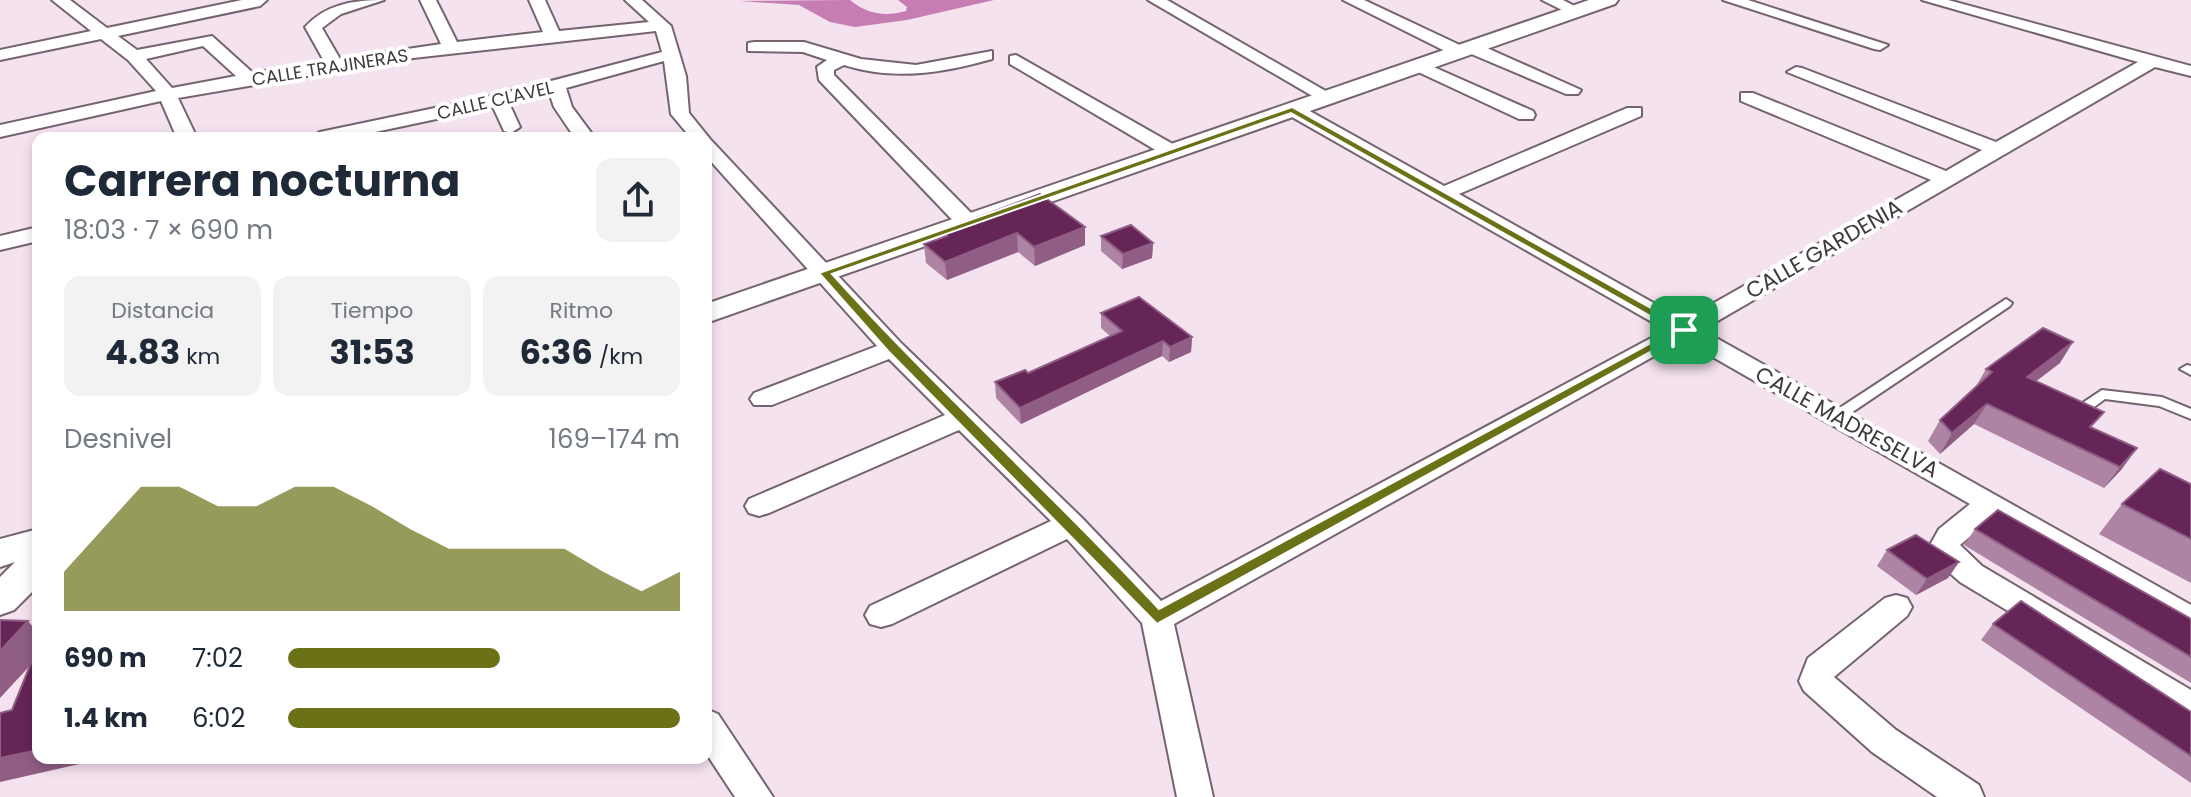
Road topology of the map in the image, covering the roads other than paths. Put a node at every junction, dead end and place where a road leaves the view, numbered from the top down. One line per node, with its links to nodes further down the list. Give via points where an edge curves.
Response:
1 (376, 0): 28 (street, via 335,11 313,27)
2 (428, 0): 18 (street)
3 (537, 0): 16 (street)
4 (633, 0): 14 (street)
5 (1156, 0): 36 (street)
6 (1351, 0): 20 (street)
7 (1550, 0): 13 (street)
8 (1608, 0): 13 (street)
9 (1731, 0): 17 (street)
10 (1930, 0): 27 (street)
11 (260, 1): 15 (street)
12 (71, 2): 15 (street)
13 (1576, 11): 20 (street)
14 (663, 26): 16 (street, CALLE TRAJINERAS); 22 (street)
15 (104, 34): 21 (street); 24 (street)
16 (552, 34): 18 (street, CALLE TRAJINERAS)
17 (1880, 45)
18 (451, 47): 28 (street, CALLE TRAJINERAS)
19 (754, 47): 25 (street, via 804,47)
20 (1467, 50): 29 (street); 34 (street)
21 (0, 55)
22 (669, 55): 33 (street, CALLE CLAVEL); 47 (street, via 677,76 680,114)
23 (986, 55): 25 (street, via 916,70)
24 (134, 56): 32 (street, via 206,40); 35 (street)
25 (841, 60): 53 (street, via 826,67 825,76)
26 (1016, 60): 50 (street)
27 (2152, 61): 30 (street); 48 (street, CALLE GARDENIA)
28 (336, 66): 32 (street, CALLE TRAJINERAS)
29 (1420, 66): 36 (street); 41 (street)
30 (2191, 71)
31 (1796, 72): 48 (street)
32 (250, 80): 35 (street, CALLE TRAJINERAS)
33 (556, 86): 38 (street, CALLE CLAVEL); 46 (street)
34 (1572, 90)
35 (167, 93): 43 (street, CALLE TRAJINERAS); 44 (street)
36 (1327, 97): 39 (street)
37 (1747, 97): 51 (street)
38 (499, 100): 42 (street); 45 (street, CALLE CLAVEL)
39 (1292, 109): 50 (street); 52 (street, CALLE MADRESELVA)
40 (1634, 112): 52 (street)
41 (1526, 115)
42 (511, 127)
43 (0, 131)
44 (184, 132)
45 (380, 132)
46 (581, 132)
47 (696, 132)
48 (1996, 149): 51 (street, CALLE GARDENIA)
49 (712, 151): 56 (street)
50 (1171, 151): 53 (street)
51 (1947, 179): 59 (street, CALLE GARDENIA)
52 (1442, 194): 59 (street, CALLE MADRESELVA)
53 (968, 223): 56 (street)
54 (32, 235): 55 (street)
55 (0, 243)
56 (824, 273): 58 (street); 60 (street)
57 (2006, 303): 63 (lane)
58 (712, 307)
59 (1684, 330): 63 (street, CALLE MADRESELVA); 75 (street, CALLE GARDENIA)
60 (893, 349): 61 (street); 64 (street)
61 (763, 399)
62 (2191, 414): 65 (lane, via 2162,402 2102,394)
63 (1837, 416): 66 (street, CALLE MADRESELVA)
64 (962, 418): 67 (street); 68 (street)
65 (2070, 418)
66 (1991, 503): 76 (street, CALLE MADRESELVA); 77 (street, via 1949,537 1945,545 1952,557 1971,574)
67 (759, 506)
68 (1071, 524): 74 (street); 75 (street)
69 (32, 544): 70 (street)
70 (0, 553)
71 (32, 569): 72 (street)
72 (0, 600)
73 (1896, 607): 81 (street, via 1820,668 1816,681 1884,741)
74 (881, 615)
75 (1157, 618): 80 (street)
76 (2191, 620)
77 (2191, 707)
78 (712, 733): 79 (street)
79 (755, 797)
80 (1195, 797)
81 (1966, 797)

